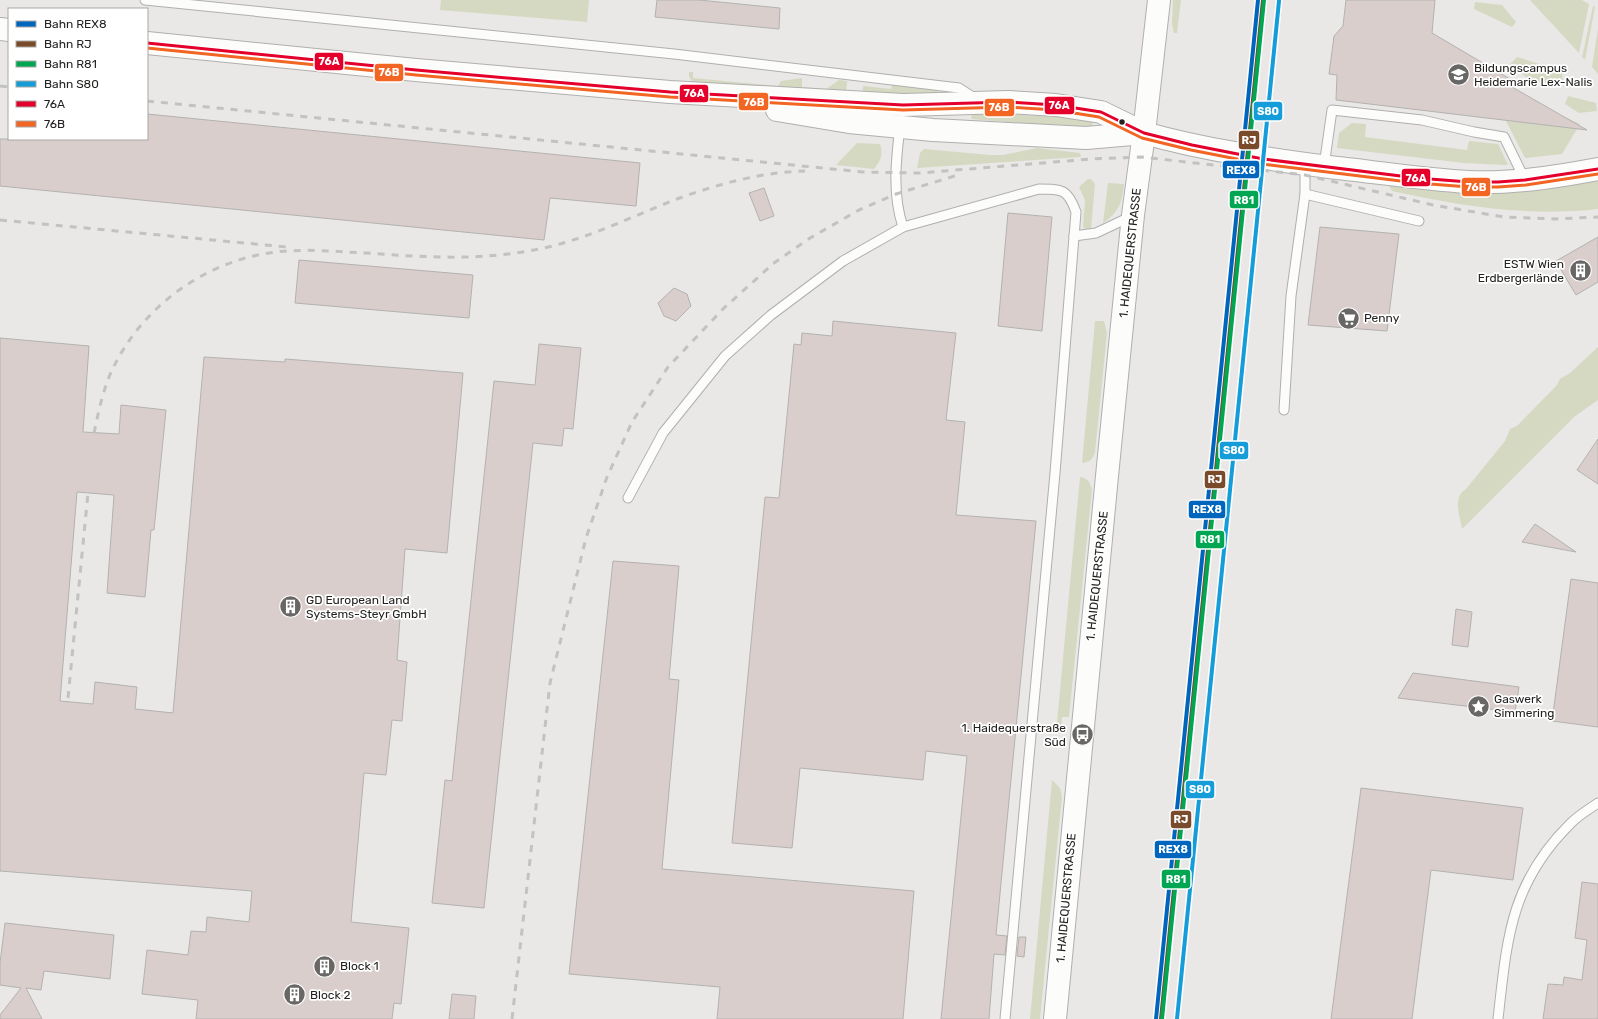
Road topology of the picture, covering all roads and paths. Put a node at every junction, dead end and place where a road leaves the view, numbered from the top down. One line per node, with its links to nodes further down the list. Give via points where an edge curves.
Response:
1 (145, 0): 5 (lane, via 674,54 959,88)
2 (1159, 0): 8 (main road, 1. HAIDEQUERSTRASSE)
3 (148, 43): 4 (main road)
4 (670, 92): 6 (main road); 7 (main road, via 849,122)
5 (981, 102): 6 (main road); 8 (main road, via 1056,105 1102,112)
6 (903, 105): 7 (lane)
7 (900, 127): 8 (main road, via 1086,138); 15 (lane, via 895,173 898,207)
8 (1144, 133): 9 (main road, via 1263,159); 13 (main road, 1. HAIDEQUERSTRASSE)
9 (1314, 165): 11 (main road, via 1461,181); 11 (lane, via 1332,110 1422,120 1504,136); 12 (lane)
10 (1594, 168): 11 (main road)
11 (1525, 180)
12 (1305, 194): 14 (lane); 17 (lane, via 1291,296)
13 (1133, 215): 16 (lane, via 1096,233); 21 (main road, 1. HAIDEQUERSTRASSE)
14 (1419, 221)
15 (903, 227): 16 (lane, via 1039,189 1059,189 1071,198 1076,212); 18 (lane, via 843,262 771,315 725,356 663,432)
16 (1074, 236): 20 (lane, via 1055,480)
17 (1284, 410)
18 (628, 498)
19 (1598, 803): 22 (lane, via 1572,822 1543,853 1523,889 1512,919)
20 (1005, 1019)
21 (1055, 1019)
22 (1498, 1019)

